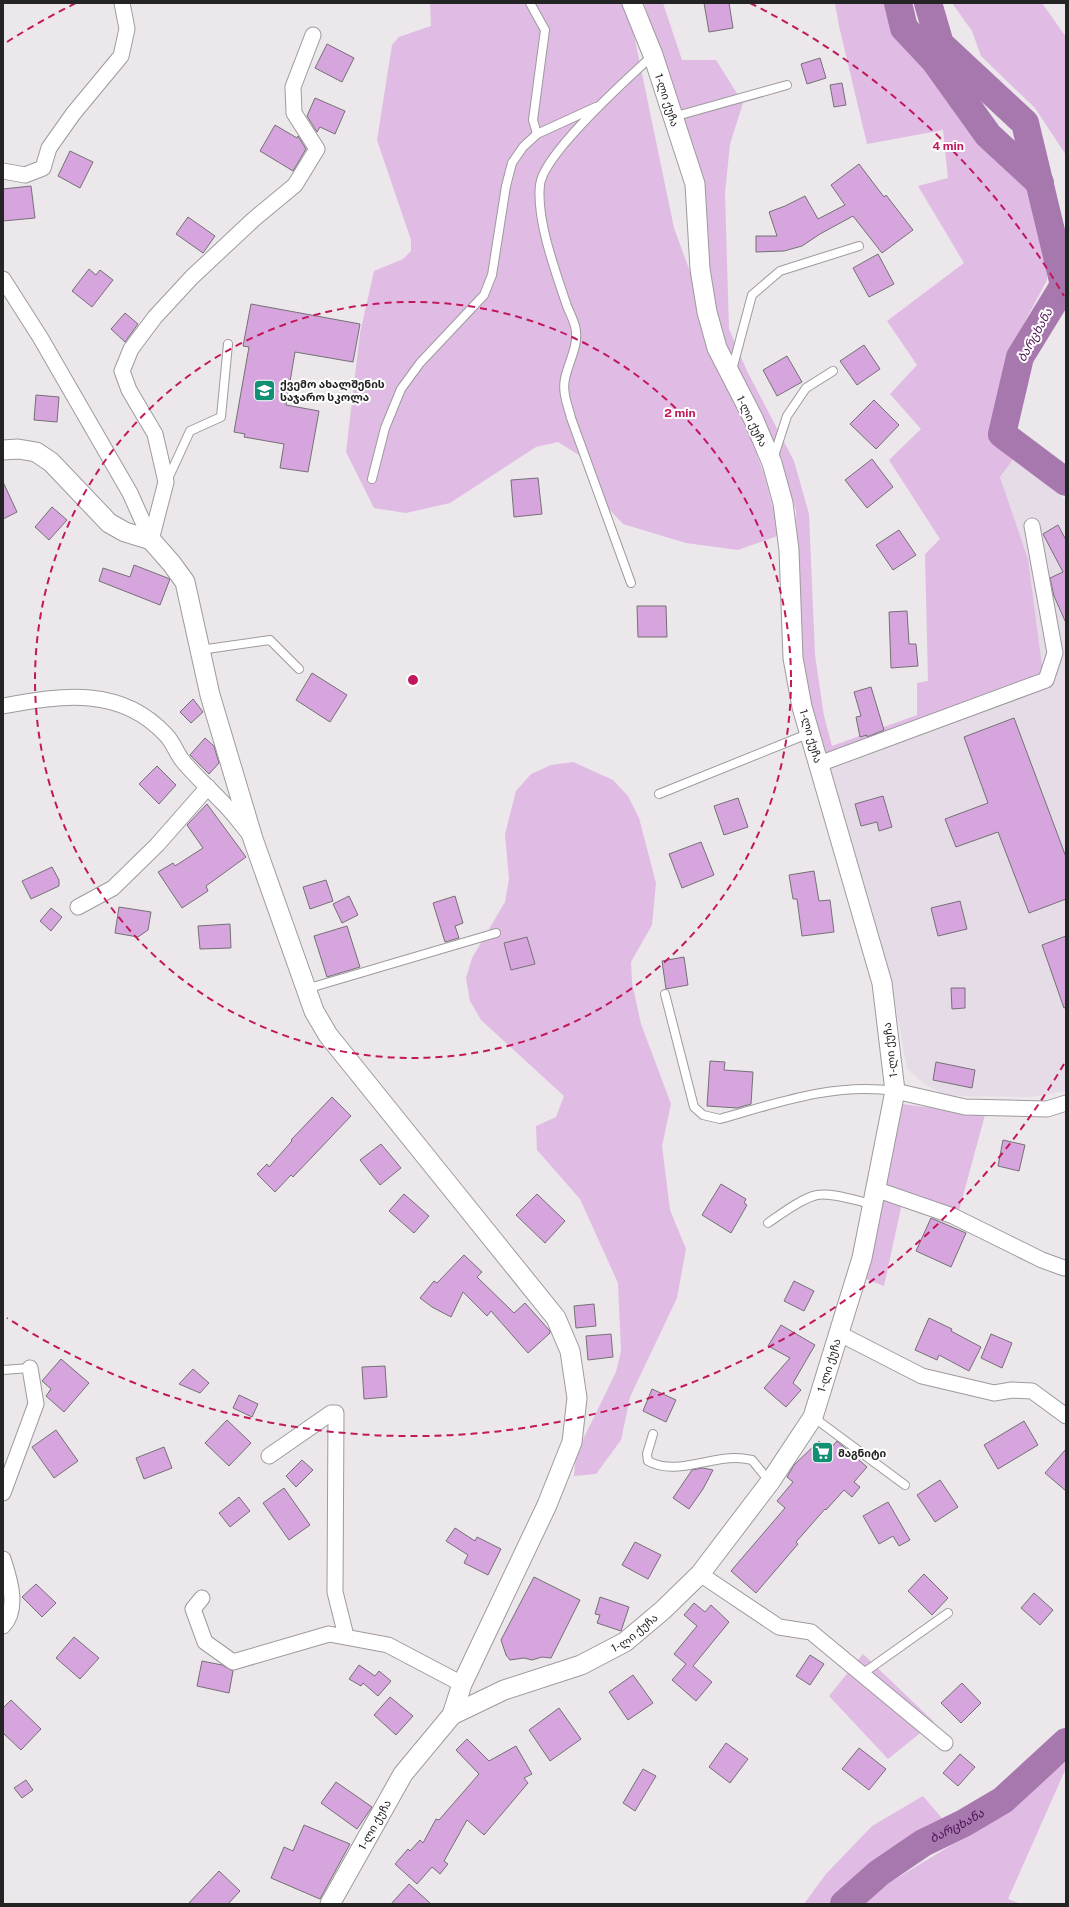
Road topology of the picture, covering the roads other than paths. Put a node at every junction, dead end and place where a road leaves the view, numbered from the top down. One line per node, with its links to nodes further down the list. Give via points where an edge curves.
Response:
1 (122, 3): 10 (street, via 127,29 121,56 73,114 49,148 43,168 25,175)
2 (530, 3): 9 (lane, via 545,30 533,120)
3 (632, 3): 5 (street, 1-ლი ქუჩა)
4 (313, 35): 19 (street, via 293,87 294,113 317,149 295,185 254,219 155,316 131,349 122,371 129,390 155,434)
5 (653, 55): 7 (lane); 8 (street, 1-ლი ქუჩა)
6 (787, 85): 8 (lane)
7 (598, 106): 9 (lane); 22 (lane, via 548,165 540,184 541,215 552,260 575,327 575,344 564,380 564,394)
8 (673, 117): 15 (street, 1-ლი ქუჩა, via 695,184 700,269 707,312 717,348)
9 (537, 134): 18 (lane, via 523,147 512,163 492,275 484,296 420,363 401,389 384,428)
10 (3, 170)
11 (860, 246): 15 (lane, via 780,271 752,294)
12 (3, 279): 21 (street, via 40,337 130,493)
13 (228, 344): 19 (lane, via 221,417 190,431)
14 (833, 371): 17 (lane, via 802,393 787,416)
15 (730, 376): 17 (street, 1-ლი ქუჩა, via 753,418)
16 (3, 450): 21 (street, via 36,452 51,462 109,523 125,532)
17 (772, 463): 26 (street, 1-ლი ქუჩა, via 782,503 789,550 793,658 802,707)
18 (372, 479)
19 (166, 482): 21 (street)
20 (1032, 526): 27 (street, via 1055,653 1046,680)
21 (151, 540): 23 (street, via 185,582)
22 (631, 583)
23 (200, 650): 24 (lane, via 270,640); 30 (street, via 210,694)
24 (299, 669)
25 (3, 706): 28 (street, via 39,699 96,697 123,704 146,718 166,735 182,761)
26 (810, 733): 27 (street, 1-ლი ქუჩა); 29 (lane)
27 (819, 764): 35 (street, 1-ლი ქუჩა, via 882,983)
28 (208, 787): 30 (street); 31 (street, via 113,888)
29 (659, 794)
30 (253, 839): 33 (street)
31 (78, 907)
32 (496, 933): 33 (lane)
33 (306, 989): 57 (street, via 314,1011 328,1035 556,1318 570,1351 577,1398 572,1442 547,1505)
34 (665, 994): 35 (lane, via 694,1107 703,1115 720,1119 821,1092 861,1088)
35 (895, 1092): 36 (street, via 965,1107 1047,1109); 37 (street, 1-ლი ქუჩა)
36 (1066, 1103)
37 (874, 1196): 38 (lane, via 817,1195 807,1198); 39 (street, via 954,1216 1042,1260); 40 (street, 1-ლი ქუჩა, via 862,1258)
38 (768, 1222)
39 (1064, 1268)
40 (840, 1334): 43 (street, via 922,1376 994,1393 1012,1390 1032,1391); 44 (street, 1-ლი ქუჩა)
41 (30, 1368): 42 (lane); 49 (street, via 36,1404)
42 (3, 1370)
43 (1066, 1416)
44 (813, 1417): 47 (street, 1-ლი ქუჩა); 48 (lane)
45 (653, 1434): 47 (lane, via 647,1454 648,1461 654,1464 670,1467 736,1458 752,1460)
46 (269, 1456): 55 (street, via 331,1413 336,1413 335,1592)
47 (770, 1482): 51 (street, 1-ლი ქუჩა)
48 (905, 1485)
49 (3, 1493)
50 (3, 1559): 54 (street, via 11,1591 12,1611)
51 (700, 1574): 56 (street, via 779,1627 811,1632); 58 (street, 1-ლი ქუჩა, via 625,1642 581,1665 504,1690)
52 (202, 1598): 55 (street, via 193,1608 205,1642 233,1662 329,1634)
53 (948, 1614): 56 (lane)
54 (3, 1626)
55 (346, 1636): 57 (street, via 388,1645)
56 (862, 1674): 59 (street)
57 (462, 1684): 58 (street)
58 (452, 1714): 60 (street, 1-ლი ქუჩა, via 403,1774)
59 (945, 1743)
60 (330, 1904)

